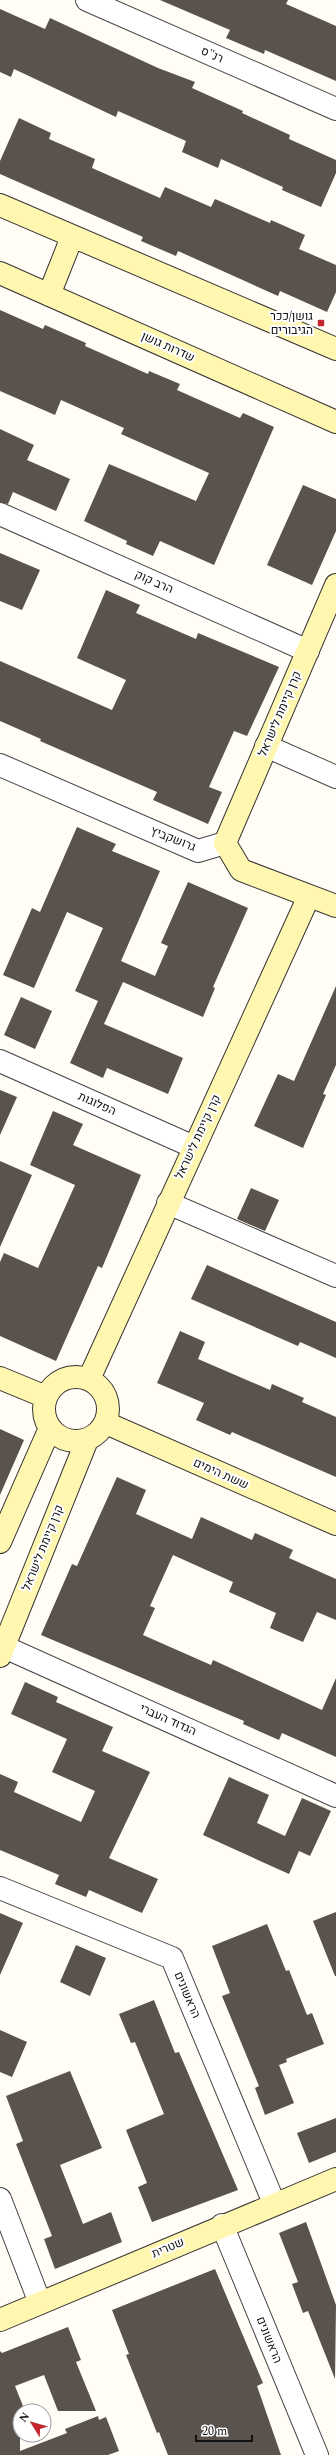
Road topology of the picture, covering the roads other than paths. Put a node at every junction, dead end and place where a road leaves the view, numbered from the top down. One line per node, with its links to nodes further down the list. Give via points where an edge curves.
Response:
1 (87, 0): 2 (street, רנ"ס)
2 (336, 109)
3 (0, 205): 4 (street)
4 (72, 237): 6 (street); 7 (street)
5 (0, 273): 6 (street, שדרות גושן)
6 (49, 295): 8 (street, שדרות גושן)
7 (336, 349)
8 (336, 422)
9 (0, 514): 11 (street, הרב קוק)
10 (336, 585): 11 (street, קרן קיימת לישראל)
11 (308, 651): 12 (street, קרן קיימת לישראל)
12 (266, 746): 14 (street); 15 (street, קרן קיימת לישראל)
13 (0, 765): 15 (street, גרושקביץ, via 198,851)
14 (336, 777)
15 (225, 842): 16 (street, via 241,870)
16 (309, 896): 17 (street); 19 (street, קרן קיימת לישראל)
17 (336, 906)
18 (0, 1061): 19 (street, הפלוגות)
19 (194, 1147): 20 (street, קרן קיימת לישראל)
20 (168, 1203): 21 (street); 23 (street, קרן קיימת לישראל)
21 (336, 1276)
22 (0, 1378): 24 (street)
23 (89, 1379): 24 (street, via 79,1376 64,1379 51,1388); 25 (street, via 105,1393 109,1413)
24 (46, 1397): 26 (street, via 44,1413)
25 (106, 1423): 27 (street, via 95,1436); 28 (street, ששת הימים)
26 (50, 1428): 27 (street, via 66,1440); 29 (street)
27 (87, 1440): 30 (street, קרן קיימת לישראל)
28 (336, 1524)
29 (0, 1542)
30 (1, 1649): 31 (street, הגדוד העברי)
31 (336, 1796)
32 (0, 1888): 35 (street, הראשונים, via 172,1958)
33 (336, 2179): 35 (street, שטרית)
34 (0, 2199): 37 (street)
35 (274, 2203): 36 (street, שטרית)
36 (222, 2225): 37 (street, שטרית); 39 (street, הראשונים)
37 (40, 2303): 38 (street, שטרית)
38 (0, 2320)
39 (316, 2455)

